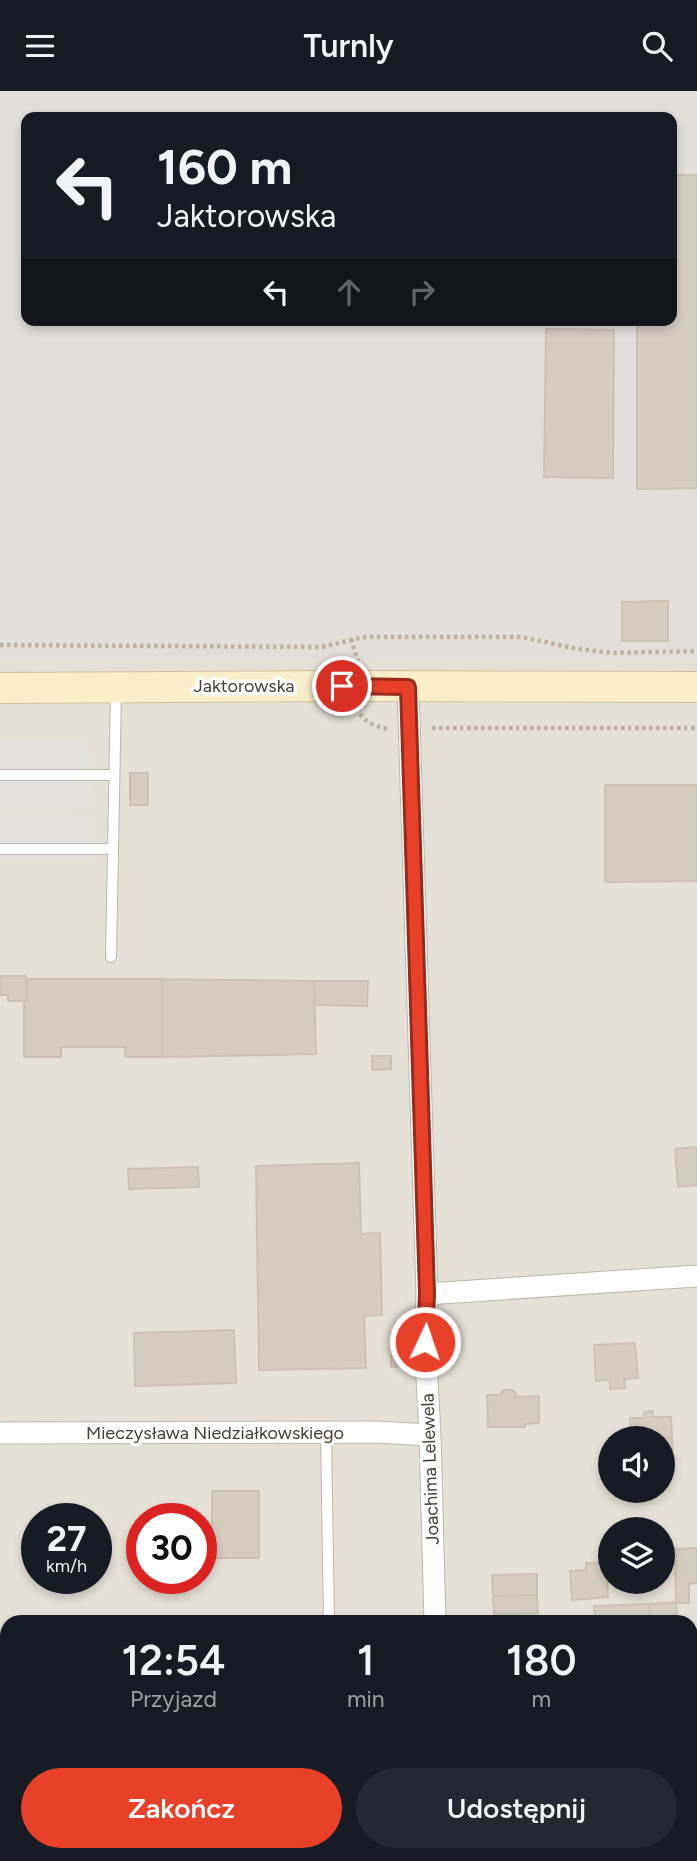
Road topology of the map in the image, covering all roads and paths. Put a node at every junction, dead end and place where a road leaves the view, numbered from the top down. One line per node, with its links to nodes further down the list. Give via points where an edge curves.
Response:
1 (0, 645): 2 (path, via 322,647 366,637 522,637 612,653)
2 (697, 651)
3 (116, 687): 4 (main road, Jaktorowska); 6 (main road, Jaktorowska); 10 (lane)
4 (408, 687): 5 (main road, Jaktorowska); 15 (street, Joachima Lelewela)
5 (697, 687)
6 (0, 688)
7 (434, 728): 8 (path)
8 (697, 729)
9 (0, 775): 10 (lane)
10 (114, 775): 12 (lane)
11 (0, 849): 12 (lane)
12 (113, 849): 13 (lane)
13 (111, 957)
14 (697, 1276): 15 (street)
15 (427, 1294): 18 (street, Joachima Lelewela)
16 (0, 1433): 17 (street, Mieczysława Niedziałkowskiego)
17 (326, 1433): 18 (street, Mieczysława Niedziałkowskiego); 19 (lane)
18 (430, 1435): 20 (street, Joachima Lelewela)
19 (330, 1615)
20 (435, 1615)

